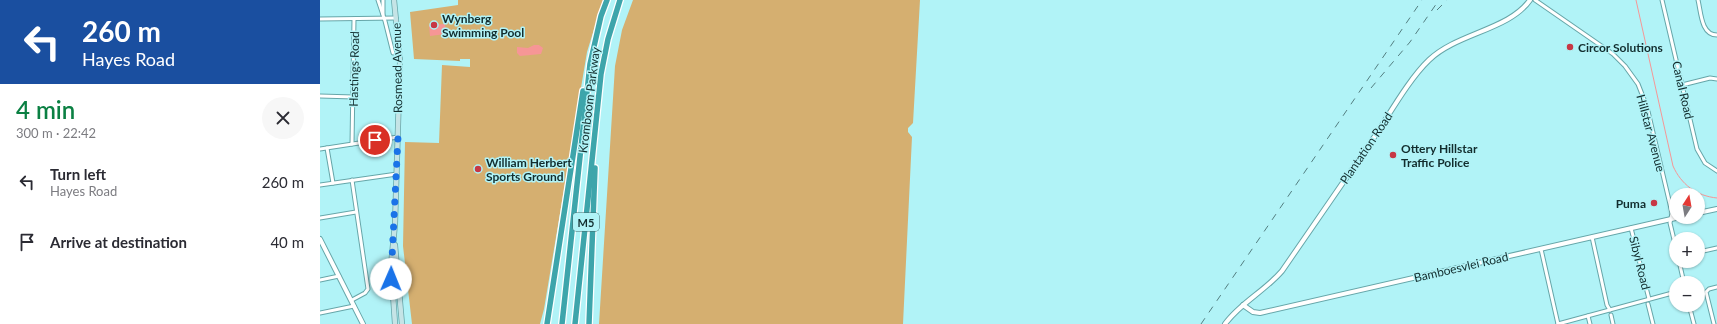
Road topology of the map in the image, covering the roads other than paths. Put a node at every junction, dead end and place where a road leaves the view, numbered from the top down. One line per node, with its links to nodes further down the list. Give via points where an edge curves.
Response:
1 (378, 0): 10 (street, Rosmead Avenue)
2 (382, 0): 10 (street, Rosmead Avenue)
3 (394, 0): 11 (main road, Rosmead Avenue)
4 (606, 0): 16 (highway, Kromboom Parkway / M5)
5 (620, 0): 21 (highway, Kromboom Parkway / M5, via 604,58)
6 (1530, 0): 51 (street, Plantation Road, via 1507,19 1454,42 1436,52 1428,60 1282,272)
7 (1534, 0): 31 (street, Hillstar Avenue, via 1613,54 1638,84 1647,107)
8 (1662, 0): 18 (street, Canal Road)
9 (1698, 0): 14 (street, via 1705,28)
10 (384, 17): 11 (street); 13 (street); 15 (street, Rosmead Avenue)
11 (396, 18): 22 (main road, Rosmead Avenue, via 400,62)
12 (320, 19): 13 (street)
13 (354, 19): 20 (street, Hastings Road)
14 (1717, 35)
15 (393, 53)
16 (588, 74): 61 (highway, via 583,86); 62 (highway, Kromboom Parkway / M5)
17 (1717, 79): 18 (street, via 1710,78)
18 (1682, 85): 26 (street, Canal Road, via 1698,153 1705,163)
19 (320, 96): 20 (street)
20 (354, 97): 23 (street, Hastings Road)
21 (597, 119): 63 (highway, Kromboom Parkway / M5); 64 (highway)
22 (398, 137): 23 (street); 27 (main road, Rosmead Avenue)
23 (352, 144): 24 (street)
24 (327, 148): 25 (street); 29 (street)
25 (320, 149)
26 (1717, 171)
27 (397, 174): 28 (street); 38 (main road, Rosmead Avenue)
28 (352, 180): 29 (street); 34 (street)
29 (333, 183): 30 (street)
30 (320, 185)
31 (1669, 200)
32 (1717, 208): 33 (street)
33 (1705, 211)
34 (356, 212): 35 (street); 49 (street, via 368,288 366,293)
35 (320, 218)
36 (1669, 219): 37 (street, Bamboesvlei Road)
37 (1631, 228): 39 (street, Bamboesvlei Road); 48 (street, Sibyl Road)
38 (394, 233): 59 (main road, Rosmead Avenue, via 391,279); 60 (main road, Rosmead Avenue)
39 (1592, 237): 42 (street, Bamboesvlei Road); 53 (street)
40 (321, 242): 44 (street)
41 (1717, 248): 43 (street)
42 (1541, 249): 51 (street, Bamboesvlei Road, via 1260,313 1253,312); 66 (street)
43 (1705, 251)
44 (339, 276): 45 (street); 49 (street)
45 (320, 280)
46 (1717, 287): 71 (street, via 1707,290 1706,295)
47 (1669, 294): 48 (street)
48 (1649, 299): 53 (street)
49 (352, 300): 52 (street)
50 (1648, 304): 69 (street, Sibyl Road)
51 (1243, 305): 65 (street, Plantation Road)
52 (354, 306): 55 (street); 58 (street)
53 (1610, 310): 57 (street)
54 (1691, 312): 70 (street)
55 (320, 313)
56 (1611, 315): 68 (street)
57 (1588, 316): 66 (street); 67 (street)
58 (363, 324)
59 (395, 324)
60 (402, 324)
61 (546, 324)
62 (562, 324)
63 (575, 324)
64 (590, 324)
65 (1225, 324)
66 (1558, 324)
67 (1590, 324)
68 (1613, 324)
69 (1653, 324)
70 (1694, 324)
71 (1714, 324)

